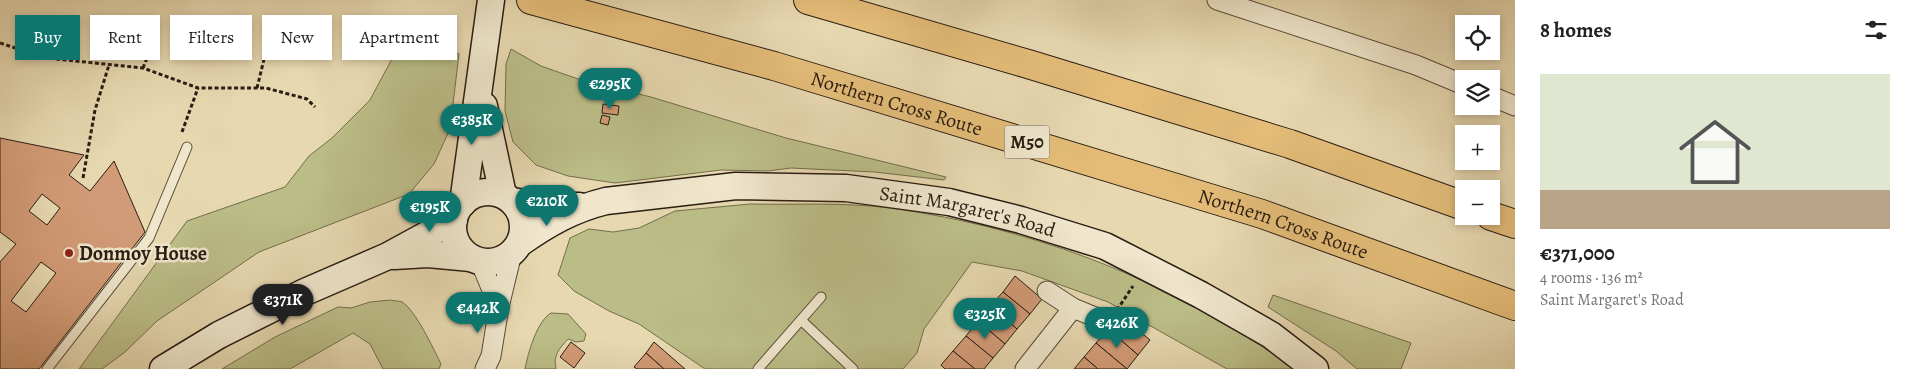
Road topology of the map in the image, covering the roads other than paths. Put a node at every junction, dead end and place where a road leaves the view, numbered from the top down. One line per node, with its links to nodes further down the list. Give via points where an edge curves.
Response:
1 (491, 0): 6 (main road)
2 (531, 0): 21 (highway, Northern Cross Route / M50, via 774,66 1262,214)
3 (808, 0): 11 (highway, via 1290,144)
4 (1216, 0): 5 (street, via 1416,65)
5 (1455, 81)
6 (480, 89): 10 (main road); 13 (main road)
7 (1500, 100): 8 (street)
8 (1515, 106)
9 (187, 147): 26 (lane, via 149,238)
10 (508, 198): 12 (main road, Saint Margaret's Road, via 548,206); 13 (main road, via 482,193); 16 (main road, via 523,220 523,232)
11 (1455, 203)
12 (585, 206): 16 (main road, Saint Margaret's Road, via 547,224); 32 (main road, Saint Margaret's Road, via 736,186 846,188 949,202 1104,246 1271,335)
13 (459, 211): 17 (main road); 18 (main road, via 456,242)
14 (1500, 219): 15 (highway)
15 (1515, 224)
16 (516, 248): 18 (main road, via 503,259); 22 (street)
17 (388, 256): 18 (main road, via 428,254); 27 (main road, via 305,292 219,335)
18 (476, 260): 22 (street)
19 (1047, 291): 23 (street)
20 (821, 297): 25 (lane)
21 (1515, 306)
22 (499, 307): 28 (street)
23 (1073, 308): 24 (street); 31 (street)
24 (1100, 318)
25 (801, 320): 29 (lane); 30 (lane)
26 (47, 369)
27 (163, 369)
28 (485, 369)
29 (758, 369)
30 (854, 369)
31 (1025, 369)
32 (1315, 369)

